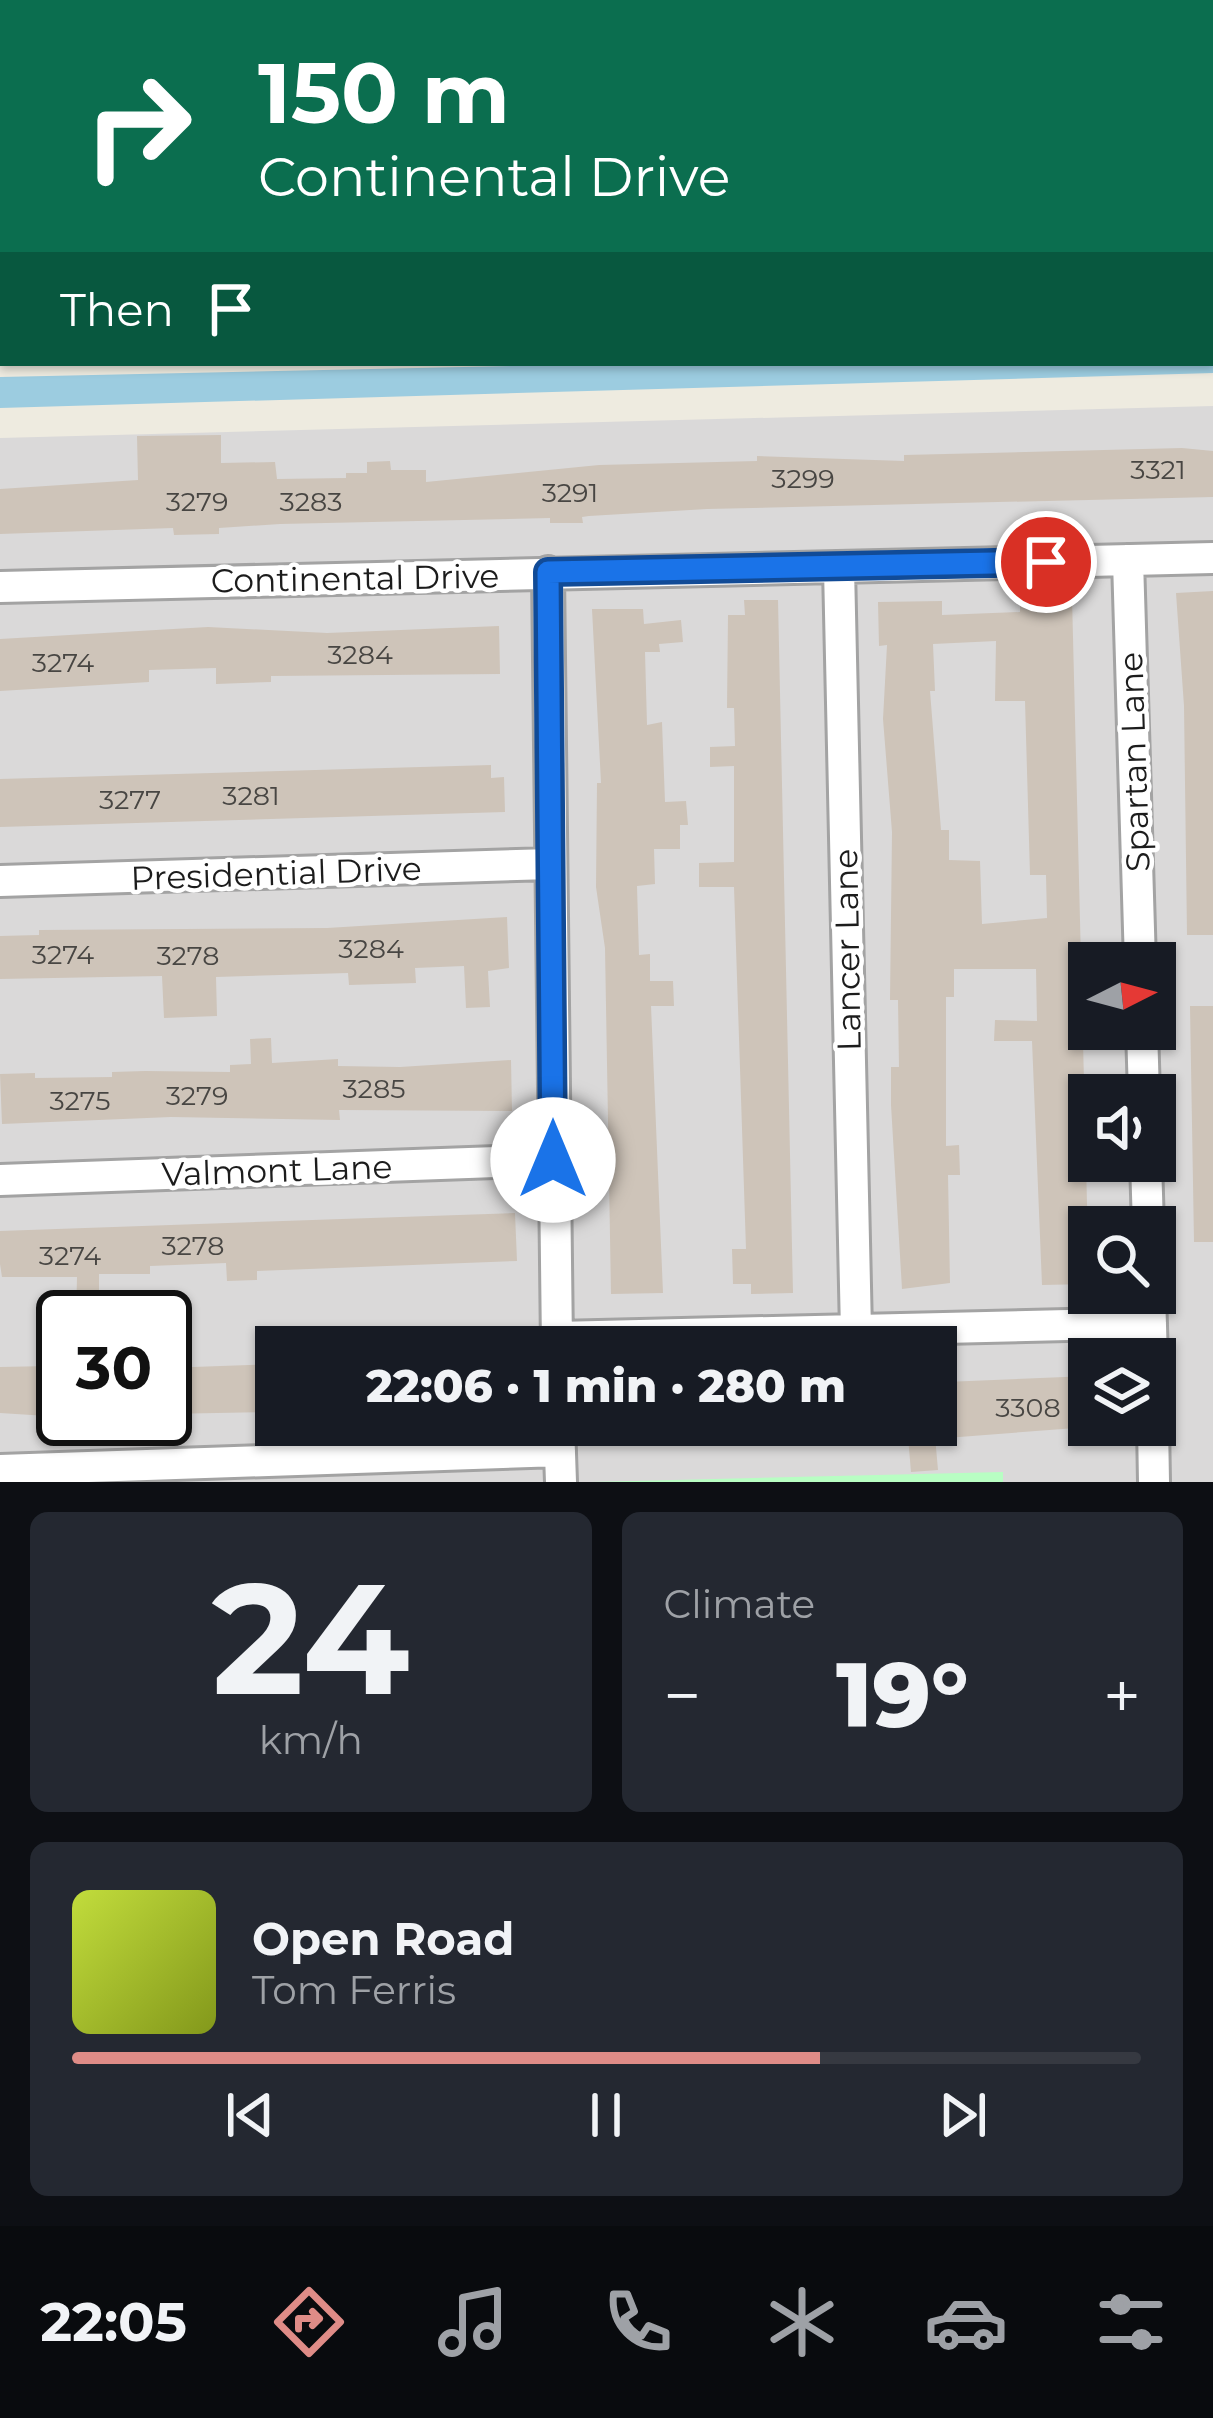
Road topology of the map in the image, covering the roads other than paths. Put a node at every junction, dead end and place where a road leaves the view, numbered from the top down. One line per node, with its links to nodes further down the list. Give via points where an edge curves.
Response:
1 (1213, 558): 2 (street, Continental Drive)
2 (1128, 560): 3 (street, Continental Drive); 8 (street, Spartan Lane)
3 (838, 568): 4 (street, Continental Drive); 13 (street, Lancer Lane)
4 (548, 572): 5 (street, Continental Drive); 6 (street)
5 (0, 587)
6 (551, 865): 7 (street, Presidential Drive); 9 (street)
7 (0, 881)
8 (1139, 942)
9 (553, 1160): 10 (street, Valmont Lane); 12 (street)
10 (0, 1180)
11 (1074, 1314): 14 (street)
12 (557, 1326)
13 (856, 1326)
14 (920, 1326)
15 (1153, 1446): 18 (street)
16 (560, 1453): 17 (street)
17 (0, 1470)
18 (1154, 1482)

